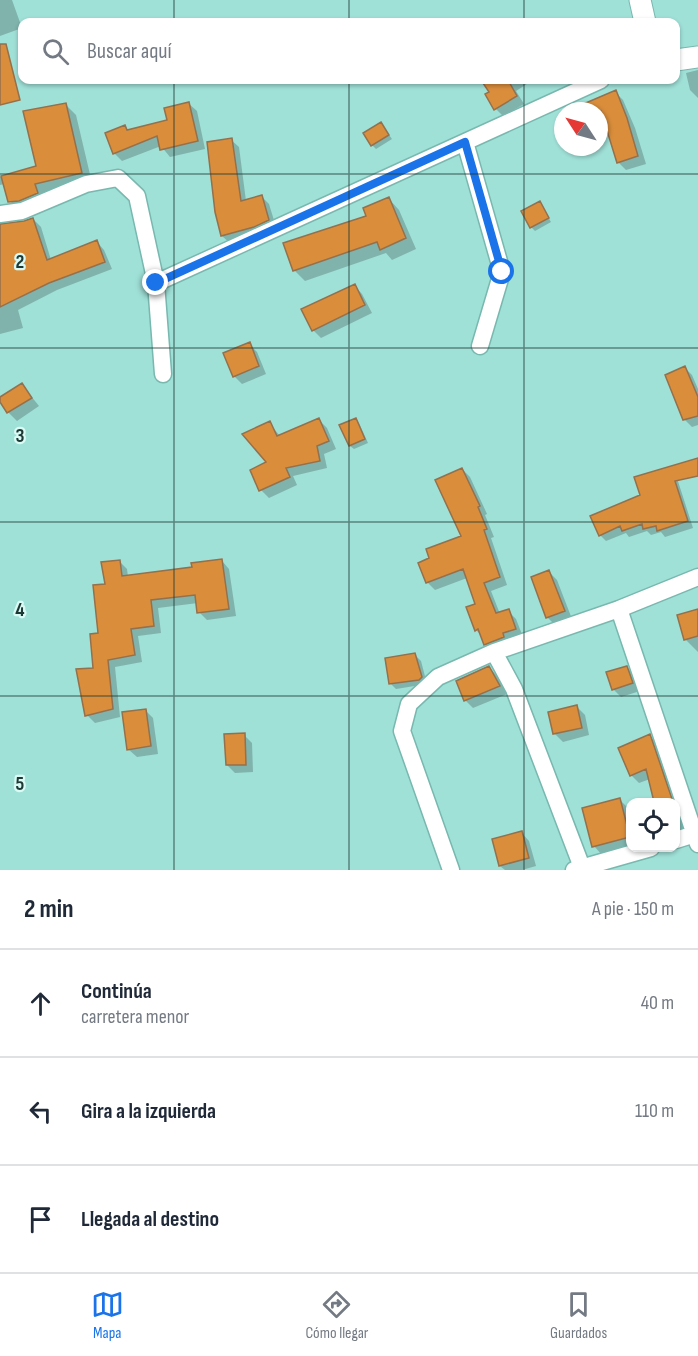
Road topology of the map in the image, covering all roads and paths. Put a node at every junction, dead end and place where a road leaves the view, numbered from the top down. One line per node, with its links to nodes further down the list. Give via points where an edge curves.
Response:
1 (640, 0): 2 (street)
2 (644, 18)
3 (698, 57): 4 (street)
4 (680, 59)
5 (592, 84): 6 (street)
6 (465, 142): 8 (street); 9 (street, via 502,272)
7 (0, 214): 8 (street, via 22,211 86,184 118,178 137,196)
8 (156, 283): 10 (street)
9 (480, 346)
10 (163, 374)
11 (698, 577): 12 (street)
12 (619, 609): 13 (street); 14 (street)
13 (494, 652): 17 (street, via 514,690); 18 (street, via 438,677 409,704 402,731)
14 (696, 839): 15 (street)
15 (680, 840)
16 (637, 852): 17 (street)
17 (580, 869)
18 (451, 870)

